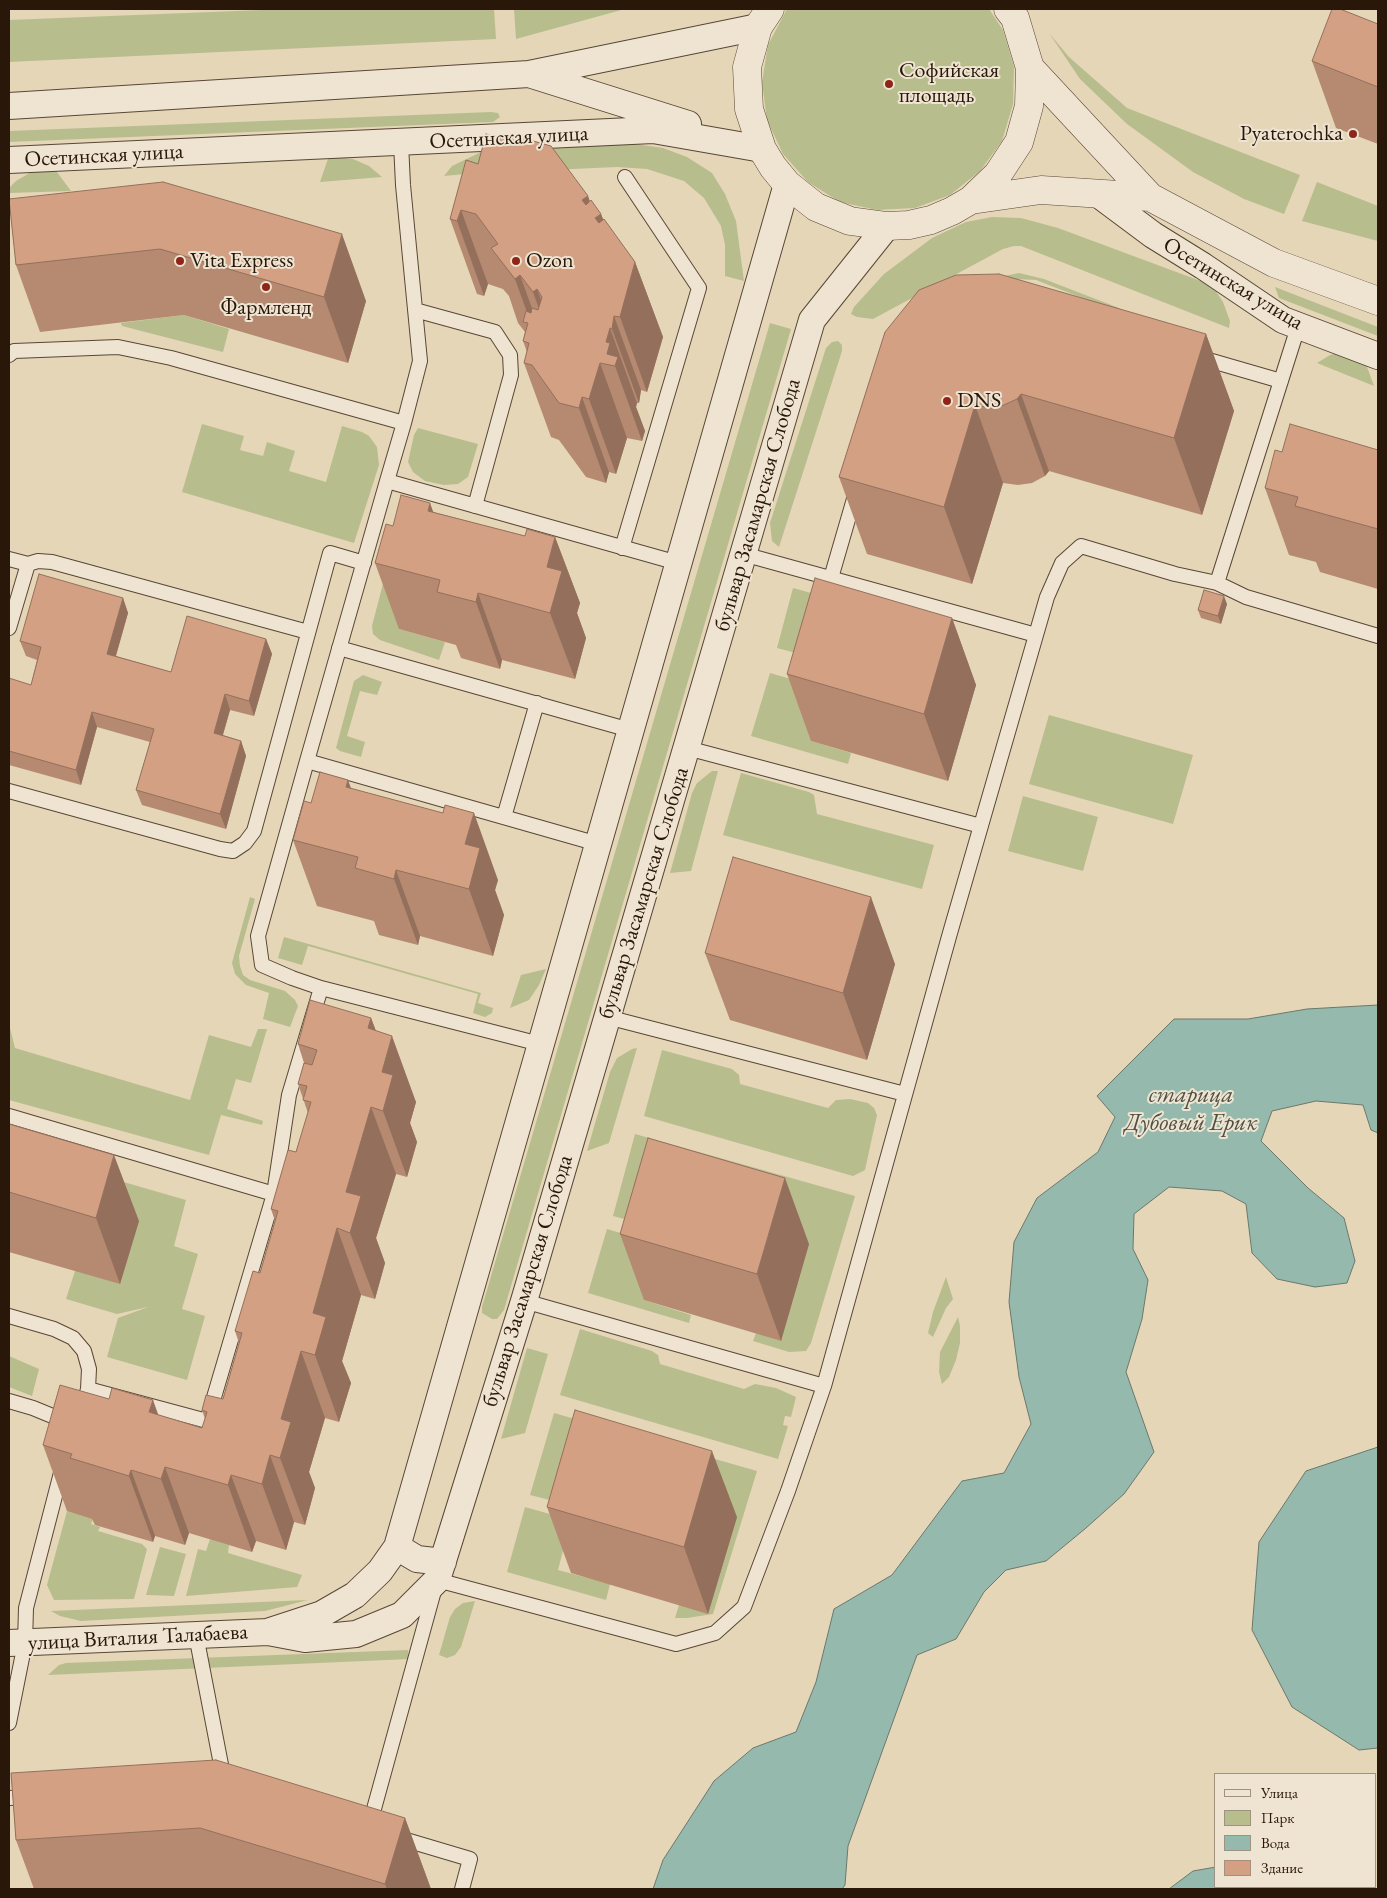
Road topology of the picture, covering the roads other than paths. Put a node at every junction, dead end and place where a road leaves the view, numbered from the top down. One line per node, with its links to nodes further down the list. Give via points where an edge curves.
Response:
1 (1008, 9): 3 (street)
2 (764, 18): 4 (street, Осетинская улица); 7 (street, via 747,67 749,110)
3 (1030, 68): 12 (street, Осетинская улица); 13 (street, via 1029,106 1018,142 998,174)
4 (529, 74): 5 (street, Осетинская улица); 7 (street, Осетинская улица, via 649,110)
5 (9, 106)
6 (401, 143): 7 (street, Осетинская улица, via 653,130); 8 (street, Осетинская улица); 16 (lane)
7 (762, 149): 10 (street)
8 (9, 160)
9 (625, 177): 26 (lane, via 699,288)
10 (787, 184): 14 (street, via 816,206 850,221); 31 (street)
11 (1098, 194): 12 (street, Осетинская улица); 13 (street, Осетинская улица, via 1040,190); 17 (street, Осетинская улица, via 1153,235)
12 (1150, 197): 15 (street, Осетинская улица, via 1274,263)
13 (971, 200): 14 (street, via 931,220)
14 (886, 226): 27 (street, бульвар Засамарская Слобода, via 812,320)
15 (1378, 301)
16 (415, 310): 22 (lane, via 420,361); 25 (lane, via 494,332 510,355 511,375)
17 (1298, 327): 20 (street, Осетинская улица); 21 (lane)
18 (1189, 354): 21 (lane)
19 (9, 355): 22 (lane, via 14,351 118,347 171,358)
20 (1378, 356)
21 (1281, 381): 33 (lane)
22 (404, 423): 24 (lane)
23 (861, 476): 32 (lane)
24 (387, 481): 25 (lane); 29 (lane)
25 (475, 506): 26 (lane)
26 (622, 548): 31 (lane)
27 (743, 554): 32 (lane); 41 (street, бульвар Засамарская Слобода)
28 (9, 560): 30 (lane)
29 (364, 563): 35 (lane, via 330,553); 38 (lane)
30 (28, 564): 34 (lane); 35 (lane, via 52,562)
31 (678, 564): 40 (street)
32 (831, 578): 36 (lane)
33 (1217, 583): 36 (lane, via 1081,546 1062,563 1047,597); 37 (lane, via 1246,598)
34 (9, 628)
35 (308, 632): 43 (lane, via 254,831 245,843 233,850 220,850)
36 (1036, 635): 45 (lane)
37 (1378, 636)
38 (339, 648): 39 (lane); 42 (lane)
39 (536, 703): 40 (lane); 44 (lane)
40 (630, 730): 46 (street)
41 (687, 748): 45 (lane); 48 (street, бульвар Засамарская Слобода)
42 (307, 761): 44 (lane); 47 (lane, via 258,936 262,965)
43 (9, 791)
44 (504, 817): 46 (lane)
45 (980, 826): 50 (lane)
46 (598, 844): 49 (street)
47 (321, 988): 49 (lane); 52 (lane, via 289,1095)
48 (607, 1017): 50 (lane); 53 (street, бульвар Засамарская Слобода)
49 (540, 1044): 59 (street)
50 (905, 1094): 55 (lane)
51 (9, 1116): 52 (lane)
52 (274, 1194): 56 (lane, via 207,1421)
53 (524, 1301): 55 (lane); 60 (street, бульвар Засамарская Слобода)
54 (9, 1316): 56 (lane, via 73,1338 84,1350 89,1369)
55 (824, 1386): 60 (lane, via 744,1607 715,1633 676,1644)
56 (88, 1389): 57 (lane, via 76,1421)
57 (9, 1401)
58 (66, 1454): 63 (lane)
59 (397, 1546): 60 (street); 61 (street, via 380,1571 355,1596 322,1614)
60 (440, 1571): 61 (street, via 402,1614 356,1634 305,1639); 68 (lane, via 372,1830 470,1859)
61 (268, 1632): 62 (street, улица Виталия Талабаева)
62 (196, 1636): 63 (street, улица Виталия Талабаева); 65 (lane)
63 (17, 1643): 64 (lane)
64 (9, 1723)
65 (225, 1788)
66 (48, 1796): 67 (lane)
67 (9, 1798)
68 (462, 1889)

